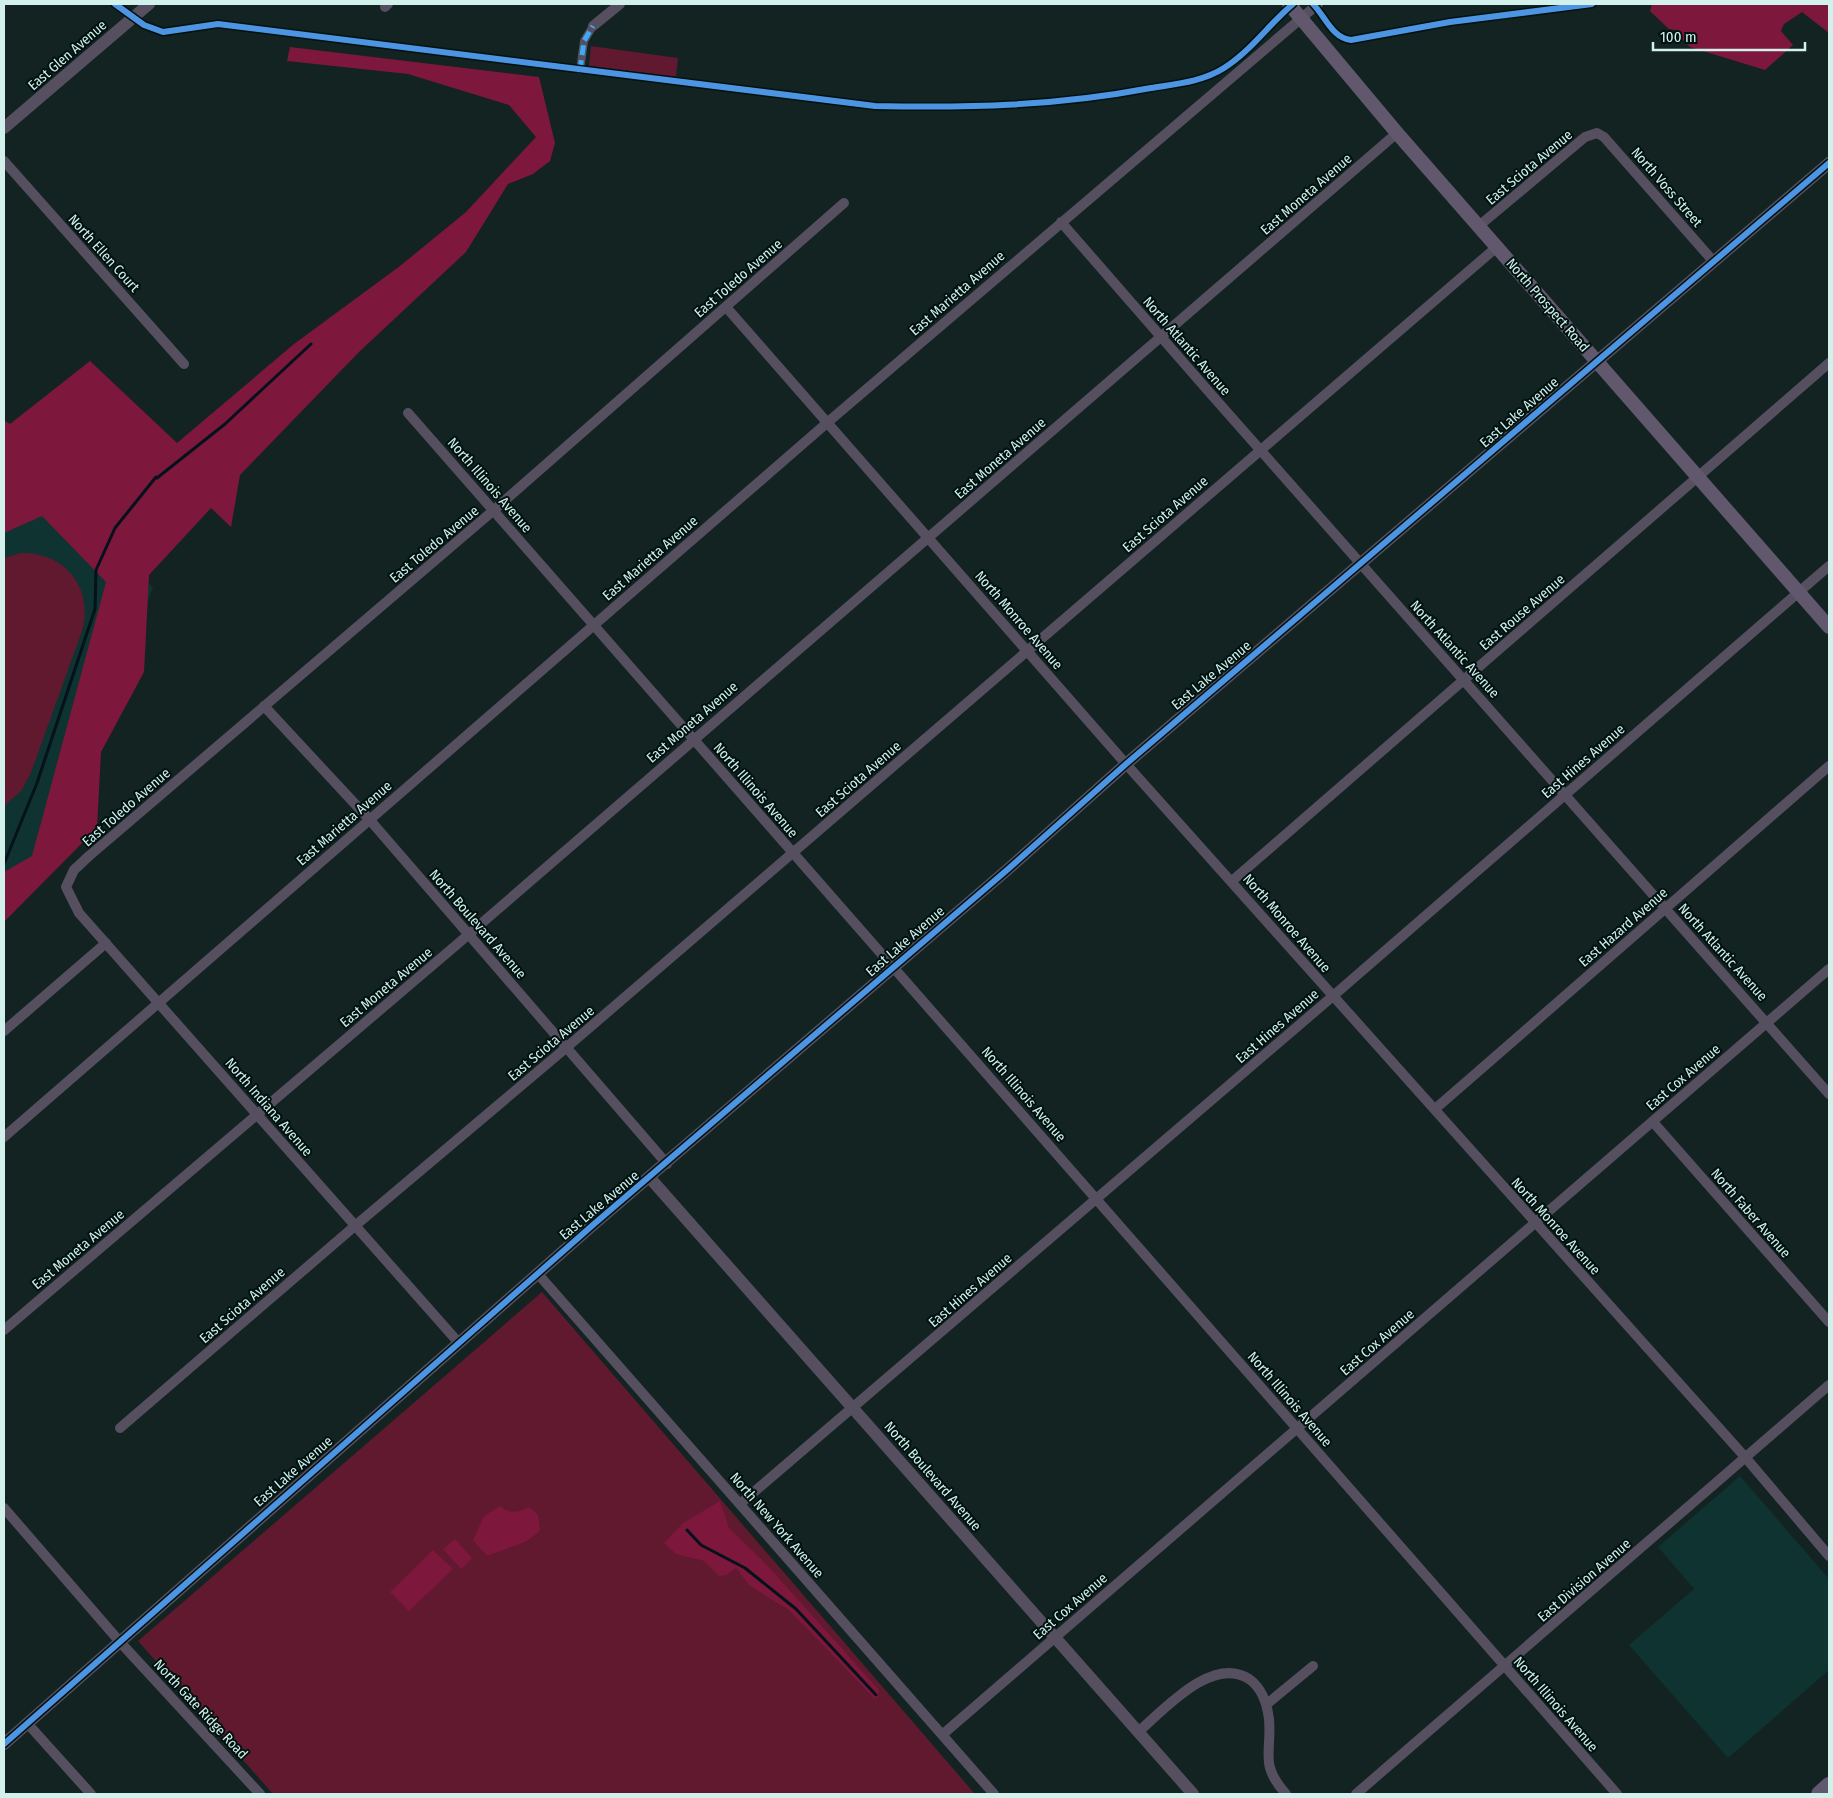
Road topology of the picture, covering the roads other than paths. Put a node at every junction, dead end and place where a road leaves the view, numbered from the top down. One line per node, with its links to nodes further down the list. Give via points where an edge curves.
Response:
1 (149, 4): 8 (street, East Glen Avenue)
2 (620, 4): 6 (street)
3 (1289, 4): 5 (main road, North Prospect Road)
4 (1318, 4): 5 (street, East Marietta Avenue)
5 (1301, 18): 9 (main road, North Prospect Road); 14 (street, East Marietta Avenue)
6 (593, 26): 7 (street, via 584,41)
7 (580, 70)
8 (4, 128)
9 (1398, 133): 15 (main road, North Prospect Road); 19 (street, East Moneta Avenue)
10 (1597, 133): 15 (street, East Sciota Avenue, via 1585,137); 17 (street, North Voss Street)
11 (4, 161): 21 (street, North Ellen Court)
12 (1829, 163): 17 (street, East Lake Avenue)
13 (844, 203): 18 (street, East Toledo Avenue)
14 (1061, 222): 19 (street, North Atlantic Avenue); 24 (street, East Marietta Avenue)
15 (1480, 225): 16 (main road, North Prospect Road)
16 (1498, 246): 20 (main road, North Prospect Road); 25 (street, East Sciota Avenue)
17 (1714, 262): 20 (street, East Lake Avenue)
18 (726, 307): 24 (street, North Monroe Avenue); 27 (street, East Toledo Avenue)
19 (1162, 337): 25 (street, North Atlantic Avenue); 28 (street, East Moneta Avenue)
20 (1598, 362): 26 (main road, North Prospect Road); 29 (street, East Lake Avenue)
21 (184, 364)
22 (1827, 369): 26 (street, East Rouse Avenue)
23 (408, 413): 27 (street, North Illinois Avenue)
24 (828, 422): 28 (street, North Monroe Avenue); 32 (street, East Marietta Avenue)
25 (1261, 450): 29 (street, North Atlantic Avenue); 34 (street, East Sciota Avenue)
26 (1699, 477): 31 (main road, North Prospect Road); 35 (street, East Rouse Avenue)
27 (494, 510): 32 (street, North Illinois Avenue); 36 (street, East Toledo Avenue)
28 (928, 537): 34 (street, North Monroe Avenue); 37 (street, East Moneta Avenue)
29 (1361, 564): 35 (street, North Atlantic Avenue); 38 (street, East Lake Avenue)
30 (1829, 566): 31 (street, East Hines Avenue)
31 (1799, 592): 33 (main road, North Prospect Road); 40 (street, East Hines Avenue)
32 (594, 625): 37 (street, North Illinois Avenue); 41 (street, East Marietta Avenue)
33 (1829, 626)
34 (1028, 650): 38 (street, North Monroe Avenue); 42 (street, East Sciota Avenue)
35 (1465, 680): 40 (street, North Atlantic Avenue); 43 (street, East Rouse Avenue)
36 (264, 706): 41 (street, North Boulevard Avenue); 44 (street, East Toledo Avenue, via 89,856 74,870)
37 (693, 739): 42 (street, North Illinois Avenue); 46 (street, East Moneta Avenue)
38 (1126, 764): 43 (street, North Monroe Avenue); 48 (street, East Lake Avenue)
39 (1829, 766): 45 (street, East Hazard Avenue)
40 (1566, 794): 45 (street, North Atlantic Avenue); 50 (street, East Hines Avenue)
41 (369, 819): 46 (street, North Boulevard Avenue); 51 (street, East Marietta Avenue)
42 (794, 853): 48 (street, North Illinois Avenue); 54 (street, East Sciota Avenue)
43 (1232, 881): 50 (street, North Monroe Avenue)
44 (66, 887): 47 (street, North Indiana Avenue, via 80,913)
45 (1666, 908): 52 (street, North Atlantic Avenue); 56 (street, East Hazard Avenue)
46 (468, 935): 54 (street, North Boulevard Avenue); 57 (street, East Moneta Avenue)
47 (106, 944): 51 (street, North Indiana Avenue); 53 (street)
48 (894, 966): 60 (street, East Lake Avenue); 62 (street, North Illinois Avenue)
49 (1829, 969): 52 (street, East Cox Avenue)
50 (1333, 996): 56 (street, North Monroe Avenue); 62 (street, East Hines Avenue)
51 (159, 1002): 57 (street, North Indiana Avenue); 59 (street, East Marietta Avenue)
52 (1767, 1022): 55 (street, North Atlantic Avenue); 58 (street, East Cox Avenue)
53 (4, 1031)
54 (567, 1047): 60 (street, North Boulevard Avenue); 64 (street, East Sciota Avenue)
55 (1829, 1094)
56 (1435, 1109): 63 (street, North Monroe Avenue)
57 (257, 1115): 64 (street, North Indiana Avenue); 67 (street, East Moneta Avenue)
58 (1653, 1122): 63 (street, East Cox Avenue); 66 (street, North Faber Avenue)
59 (4, 1137)
60 (667, 1164): 61 (street, East Lake Avenue)
61 (650, 1178): 65 (street, East Lake Avenue); 70 (street, North Boulevard Avenue)
62 (1097, 1199): 70 (street, East Hines Avenue); 72 (street, North Illinois Avenue)
63 (1536, 1224): 72 (street, East Cox Avenue); 73 (street, North Monroe Avenue)
64 (356, 1225): 68 (street, North Indiana Avenue); 71 (street, East Sciota Avenue)
65 (538, 1274): 68 (street, East Lake Avenue); 74 (street, North New York Avenue)
66 (1829, 1322)
67 (4, 1330)
68 (458, 1342): 78 (street, East Lake Avenue)
69 (1829, 1385): 73 (street, East Division Avenue)
70 (854, 1408): 74 (street, East Hines Avenue); 77 (street, North Boulevard Avenue)
71 (120, 1428)
72 (1298, 1429): 77 (street, East Cox Avenue); 80 (street, North Illinois Avenue)
73 (1745, 1457): 76 (street, North Monroe Avenue); 80 (street, East Division Avenue)
74 (740, 1504): 84 (street, North New York Avenue)
75 (4, 1508): 78 (street, North Gate Ridge Road)
76 (1829, 1556)
77 (1055, 1636): 83 (street, North Boulevard Avenue); 84 (street, East Cox Avenue)
78 (120, 1642): 82 (street, East Lake Avenue); 88 (street, North Gate Ridge Road)
79 (1313, 1666): 81 (street)
80 (1506, 1667): 92 (street, East Division Avenue); 93 (street, North Illinois Avenue)
81 (1266, 1704): 83 (street, via 1260,1690 1244,1676 1212,1675 1188,1690); 91 (street, via 1269,1720 1267,1762 1277,1784)
82 (27, 1723): 85 (street, East Lake Avenue); 87 (street)
83 (1138, 1732): 90 (street, North Boulevard Avenue)
84 (942, 1735): 89 (street, North New York Avenue)
85 (4, 1744)
86 (1829, 1785): 94 (highway)
87 (91, 1794)
88 (260, 1794)
89 (994, 1794)
90 (1193, 1794)
91 (1286, 1794)
92 (1356, 1794)
93 (1617, 1794)
94 (1819, 1794)

